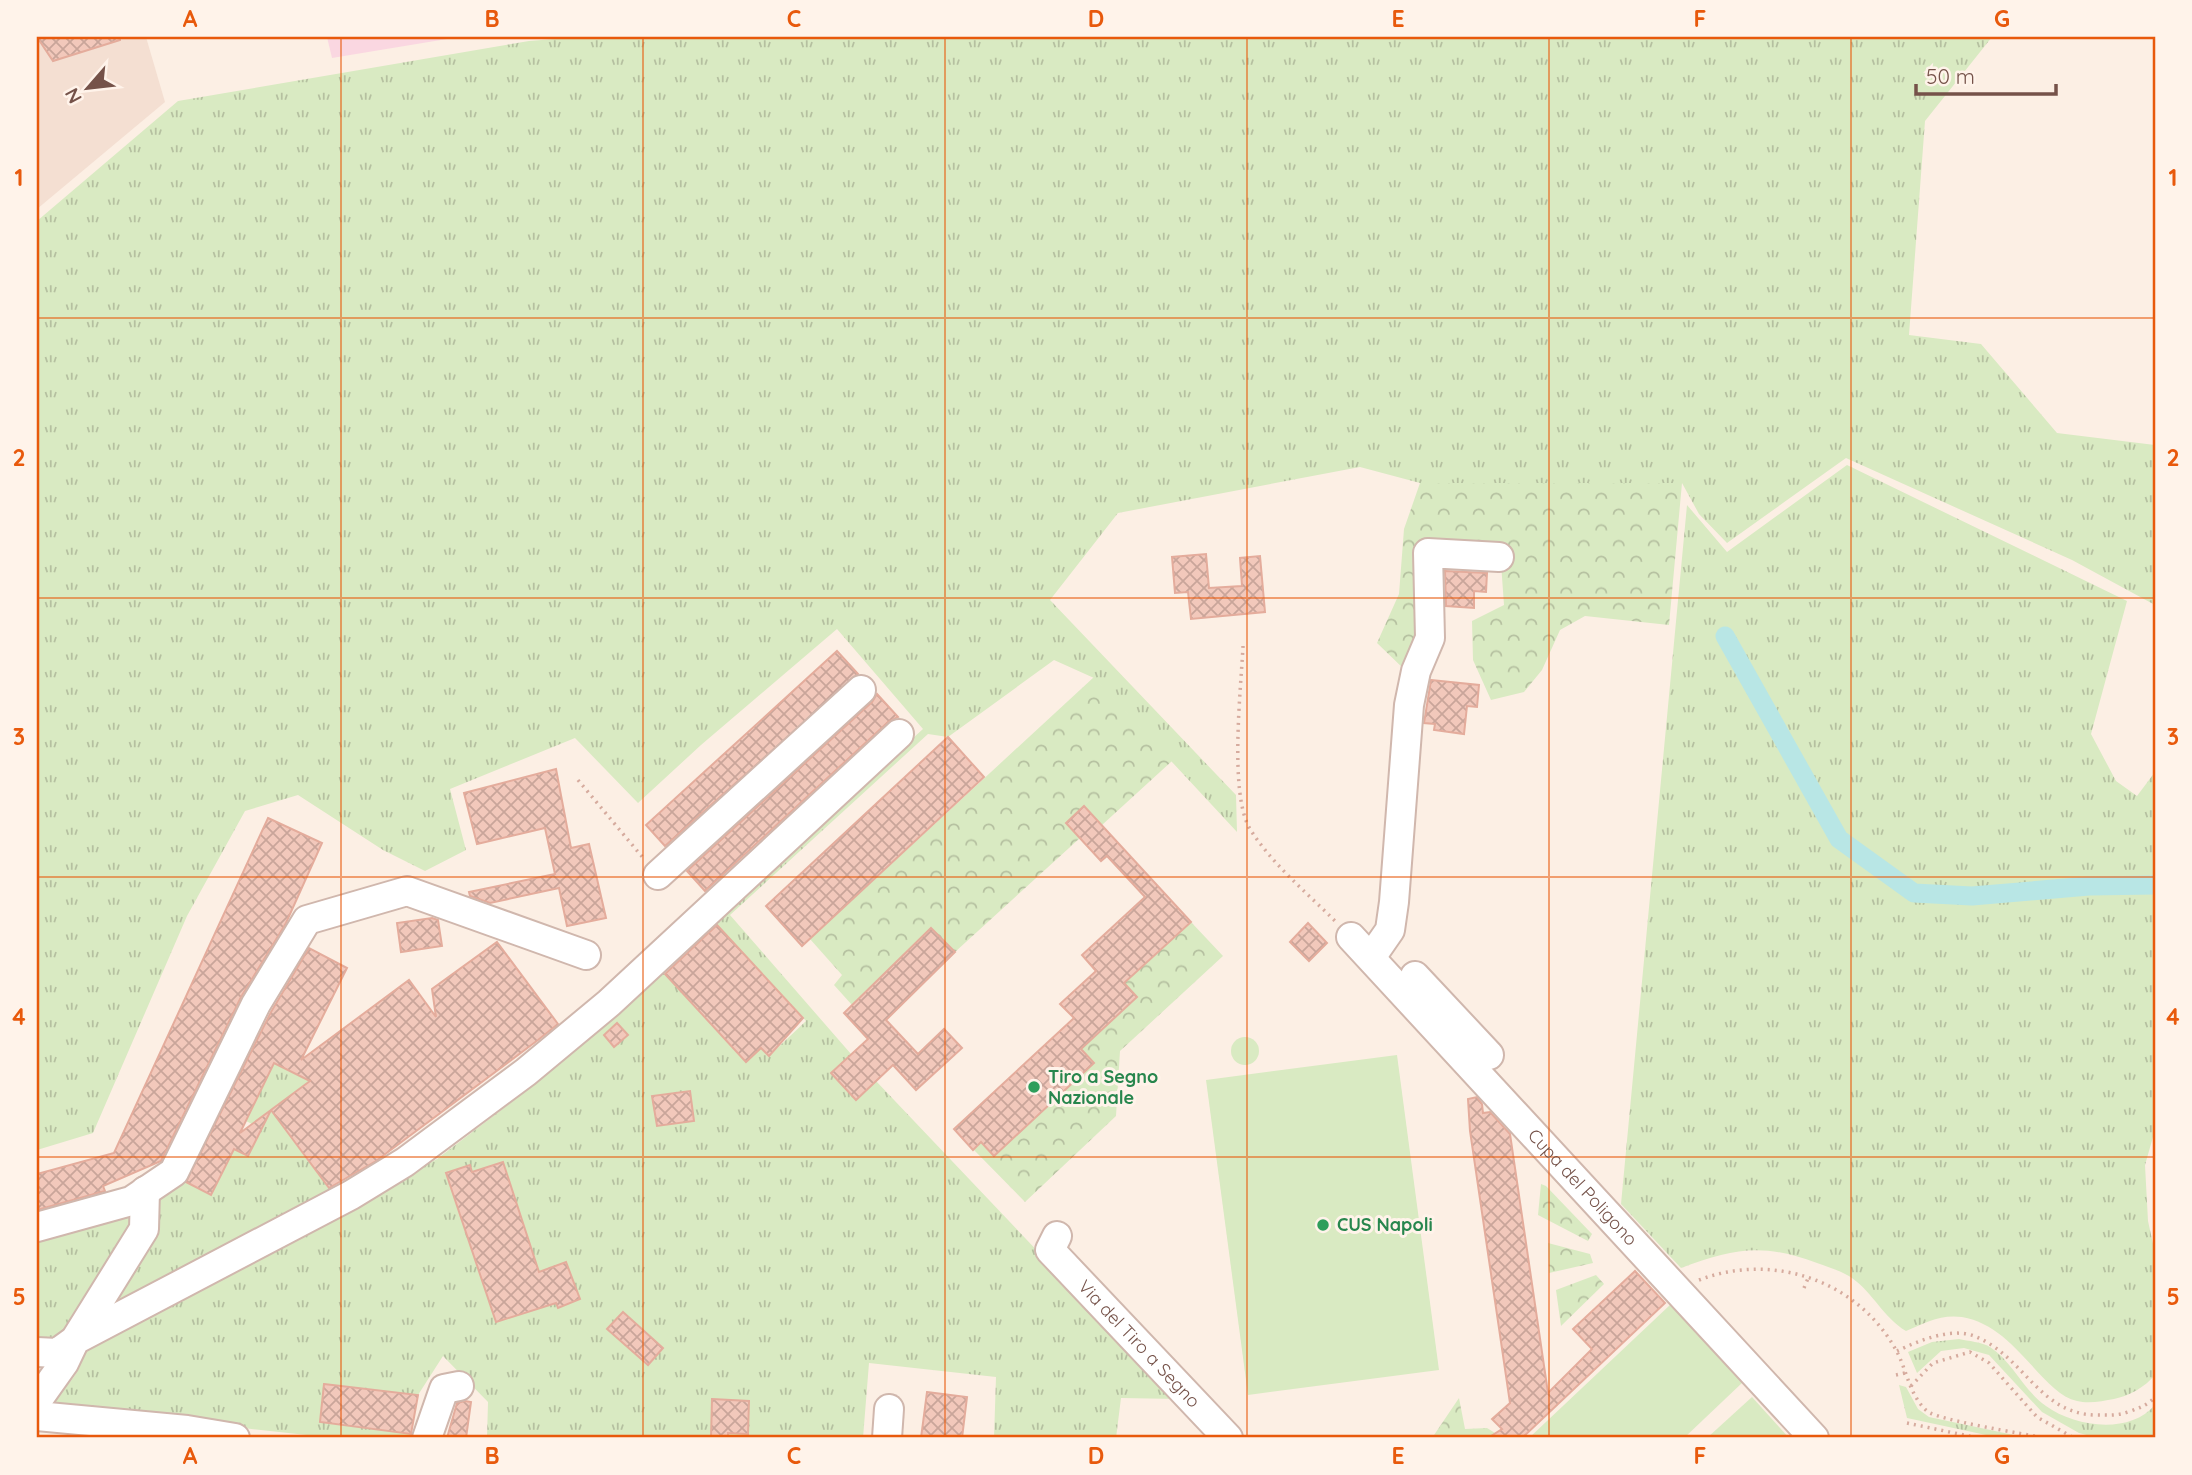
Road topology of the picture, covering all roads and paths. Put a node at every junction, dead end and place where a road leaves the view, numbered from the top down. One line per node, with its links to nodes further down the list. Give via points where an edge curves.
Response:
1 (1499, 557): 7 (street, via 1428,552 1430,638 1409,705)
2 (1243, 646): 8 (path, via 1241,803 1249,827 1285,871)
3 (861, 690): 6 (street)
4 (899, 734): 18 (street, via 609,1003 427,1146 351,1195)
5 (578, 780): 6 (path)
6 (658, 875)
7 (1390, 930): 10 (street); 11 (street, via 1393,953)
8 (1351, 937): 10 (street, Cupa del Poligono)
9 (586, 954): 12 (street, via 407,891 307,920 256,1004 174,1172)
10 (1372, 956): 34 (street, Cupa del Poligono)
11 (1489, 1055)
12 (145, 1191): 13 (street, via 131,1201); 18 (street, via 144,1229)
13 (37, 1227)
14 (1054, 1243): 33 (street, Via del Tiro a Segno)
15 (1809, 1276): 16 (path, via 1744,1268); 17 (path); 19 (path, via 1861,1306)
16 (1687, 1284)
17 (1804, 1288)
18 (75, 1340): 20 (street, via 57,1353); 27 (street)
19 (1896, 1351): 21 (path); 25 (path, via 1926,1336 1971,1335 2004,1351 2055,1405 2081,1415 2118,1415 2150,1404)
20 (37, 1352)
21 (1906, 1373): 22 (path); 24 (path)
22 (1896, 1375)
23 (459, 1386): 31 (street, via 444,1389)
24 (1910, 1387): 36 (path, via 1929,1413); 37 (path, via 1933,1363 1970,1352 1989,1363 2037,1417)
25 (2155, 1396)
26 (889, 1409): 32 (street)
27 (43, 1413): 29 (street)
28 (1907, 1423): 35 (path)
29 (186, 1434): 30 (street)
30 (235, 1438)
31 (427, 1438)
32 (887, 1438)
33 (1228, 1438)
34 (1814, 1438)
35 (1978, 1438)
36 (2045, 1438)
37 (2074, 1438)

